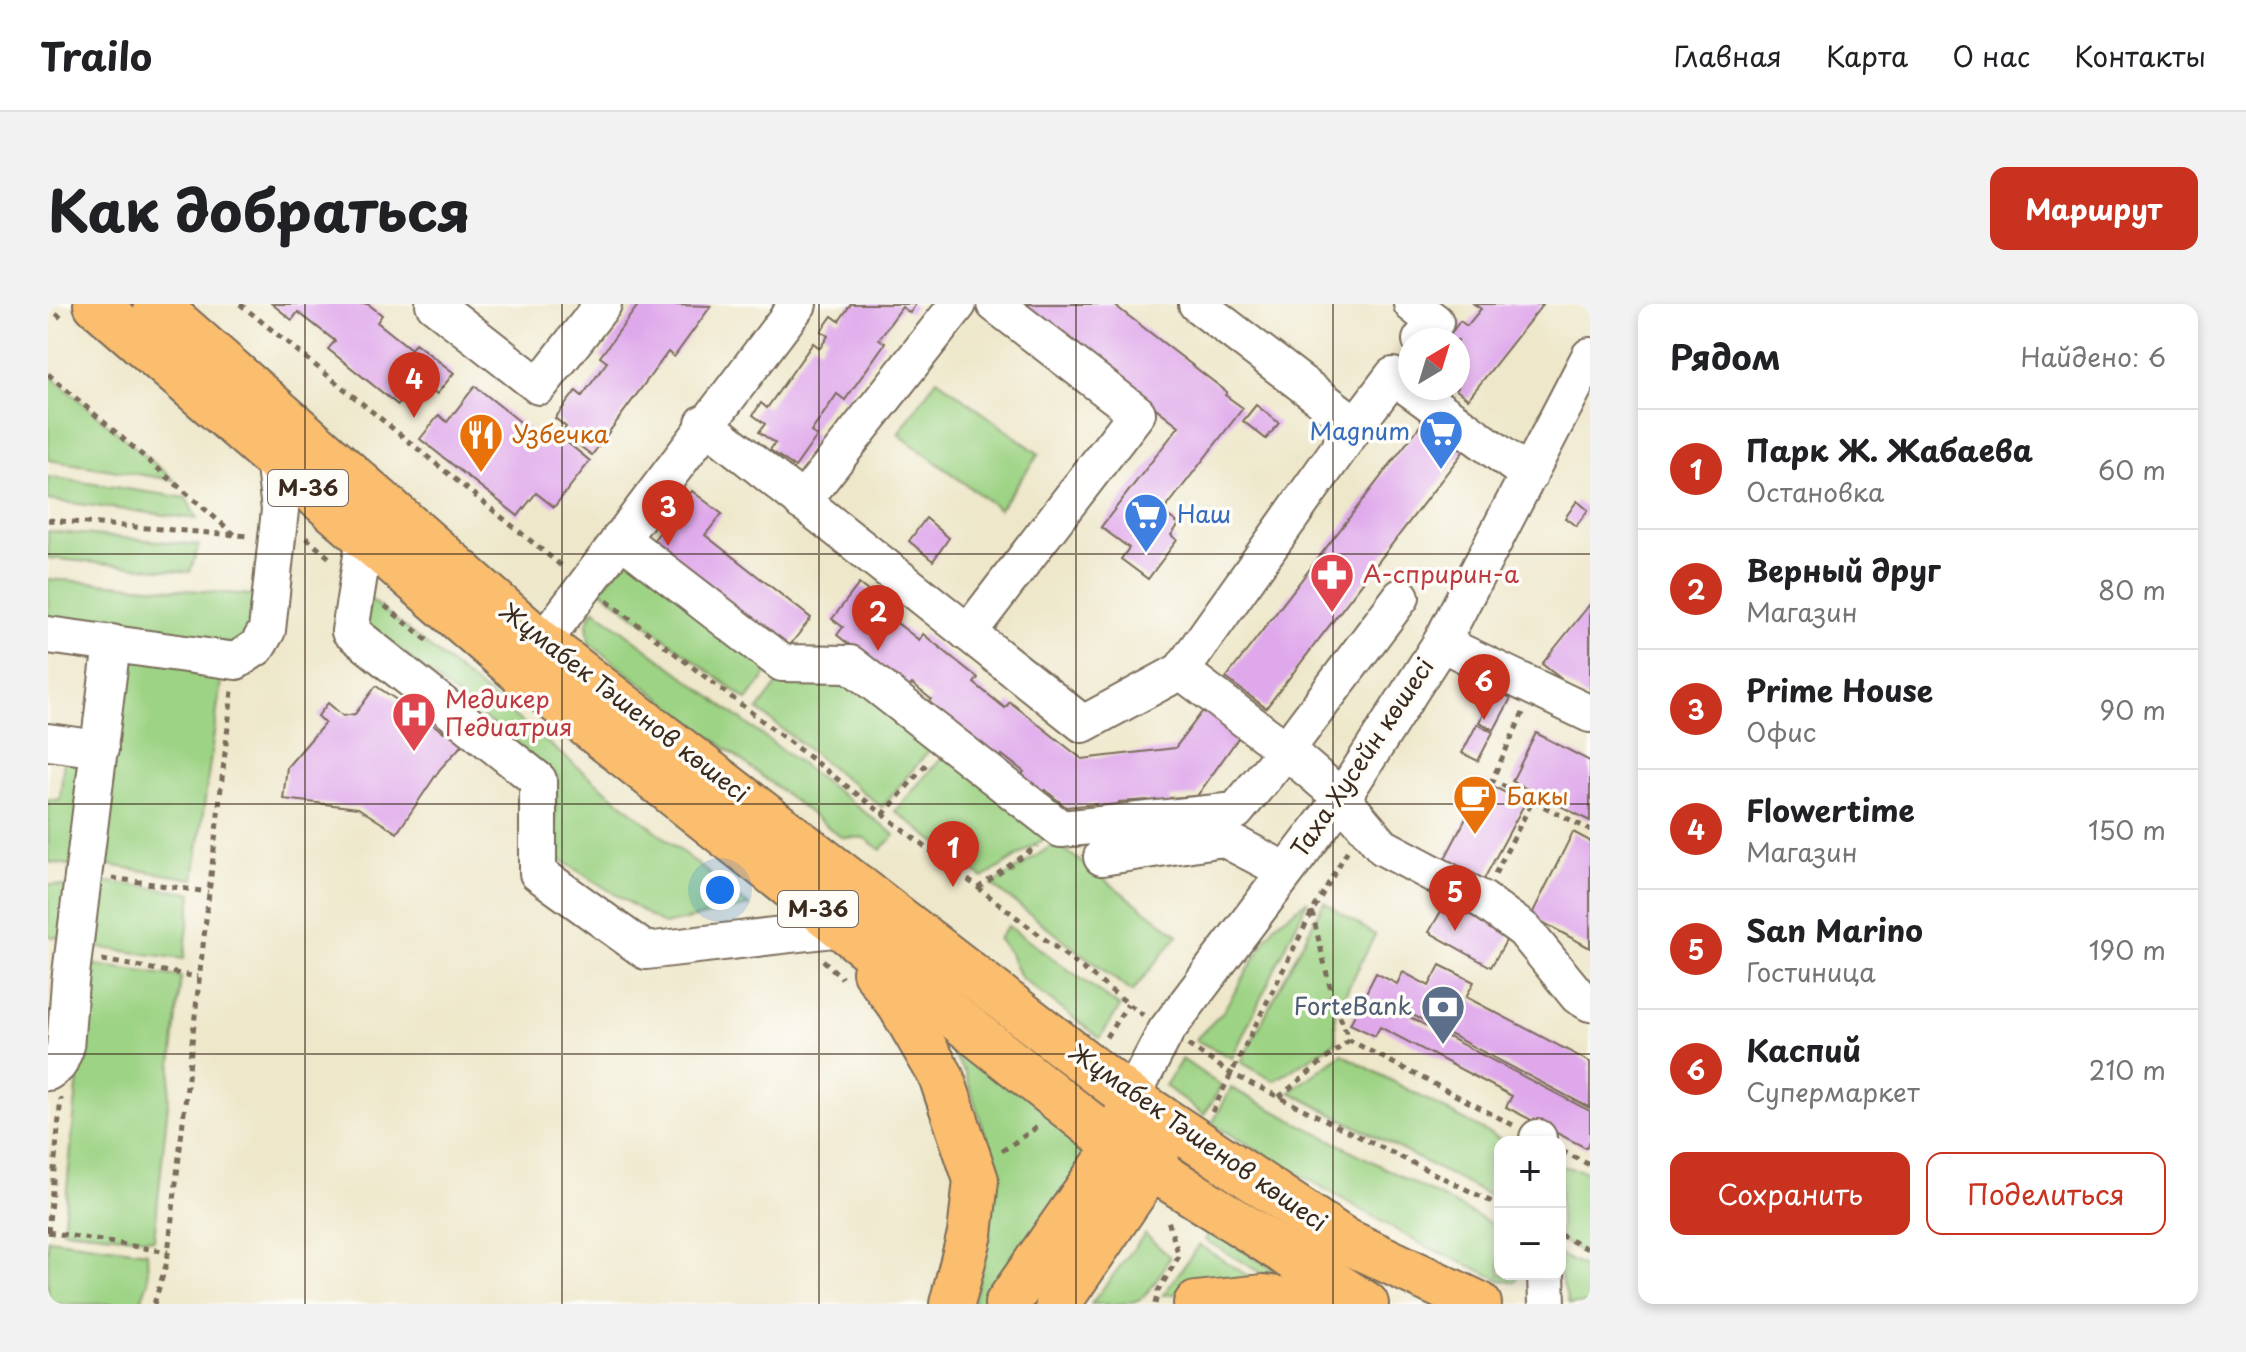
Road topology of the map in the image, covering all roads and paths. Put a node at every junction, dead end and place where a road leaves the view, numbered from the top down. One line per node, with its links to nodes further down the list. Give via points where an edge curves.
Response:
1 (96, 304): 18 (main road, Жұмабек Тәшенов көшесі / M-36)
2 (156, 304): 31 (main road, Жұмабек Тәшенов көшесі / M-36)
3 (240, 304): 26 (path)
4 (434, 304): 5 (street, via 539,386)
5 (603, 304)
6 (798, 304): 16 (street)
7 (958, 304): 20 (street)
8 (995, 304): 28 (street, via 1137,413)
9 (1197, 304): 17 (street)
10 (1412, 304): 11 (street, via 1435,322)
11 (1430, 328)
12 (1588, 366): 19 (street, Таха Хусейн көшесі)
13 (1398, 370): 17 (street)
14 (48, 374): 23 (path)
15 (1442, 400): 19 (street)
16 (704, 423): 20 (street); 25 (street)
17 (1356, 425): 34 (street)
18 (274, 458): 22 (street, via 280,510); 24 (main road, Жұмабек Тәшенов көшесі / M-36)
19 (1529, 475): 32 (street, Таха Хусейн көшесі)
20 (802, 502): 28 (street)
21 (48, 520): 23 (path)
22 (296, 534): 23 (path); 33 (street, via 267,630 257,647)
23 (236, 536)
24 (365, 537): 53 (main road, Жұмабек Тәшенов көшесі / M-36, via 520,672); 53 (street, via 350,631 538,780 538,873 646,951)
25 (620, 538): 26 (street); 37 (street, via 782,663 850,664)
26 (585, 584): 31 (street); 43 (path)
27 (1401, 597): 40 (street)
28 (968, 633): 34 (street, via 1083,724)
29 (48, 635): 30 (street)
30 (112, 643): 33 (street); 39 (street)
31 (542, 643): 61 (main road, Жұмабек Тәшенов көшесі / M-36)
32 (1441, 643): 35 (street); 42 (street, Таха Хусейн көшесі)
33 (236, 661): 50 (path)
34 (1181, 671): 40 (street)
35 (1535, 688): 36 (street); 41 (path, via 1492,780)
36 (1590, 714)
37 (947, 740): 43 (path); 44 (street)
38 (48, 742): 39 (street)
39 (100, 749): 48 (street)
40 (1286, 750): 42 (street); 44 (street, via 1236,811)
41 (1533, 800): 45 (path); 51 (path)
42 (1353, 810): 47 (street, Таха Хусейн көшесі); 51 (street, via 1383,847); 52 (path)
43 (883, 815): 49 (path)
44 (1061, 829): 49 (path)
45 (1590, 830)
46 (1102, 857): 47 (street, via 1223,838)
47 (1286, 871): 58 (street, Таха Хусейн көшесі)
48 (83, 874): 50 (path); 54 (street)
49 (978, 888): 57 (path)
50 (208, 892): 55 (path)
51 (1483, 900): 56 (street, via 1524,930 1578,996)
52 (1312, 912): 59 (path); 62 (path)
53 (842, 928): 69 (main road, Жұмабек Тәшенов көшесі / M-36); 77 (main road, via 901,1007 941,1076 965,1142 976,1180 970,1234)
54 (73, 955): 55 (path); 60 (street)
55 (198, 977): 74 (path)
56 (1590, 1003)
57 (1128, 1004): 58 (path); 61 (path)
58 (1166, 1031): 62 (path); 64 (street, Таха Хусейн көшесі)
59 (1349, 1040): 63 (path); 66 (path)
60 (57, 1060): 71 (path)
61 (1088, 1065): 64 (main road, Жұмабек Тәшенов көшесі / M-36)
62 (1230, 1073): 63 (path); 65 (path)
63 (1279, 1097): 70 (path)
64 (1131, 1098): 65 (main road, Жұмабек Тәшенов көшесі / M-36); 69 (main road, Таха Хусейн көшесі)
65 (1183, 1133): 69 (main road); 84 (main road, Жұмабек Тәшенов көшесі / M-36, via 1346,1241)
66 (1532, 1136)
67 (1566, 1153): 68 (path)
68 (1590, 1165)
69 (1149, 1167): 78 (main road); 79 (main road); 80 (path, via 1179,1256); 83 (main road, Жұмабек Тәшенов көшесі / M-36)
70 (1494, 1203)
71 (48, 1232): 74 (path)
72 (1566, 1238): 73 (path)
73 (1590, 1250)
74 (168, 1252): 76 (path)
75 (1546, 1280): 85 (street)
76 (154, 1304)
77 (952, 1304)
78 (1007, 1304)
79 (1058, 1304)
80 (1155, 1304)
81 (1196, 1304): 82 (main road, via 1264,1297)
82 (1316, 1304)
83 (1366, 1304)
84 (1479, 1304)
85 (1547, 1304)

